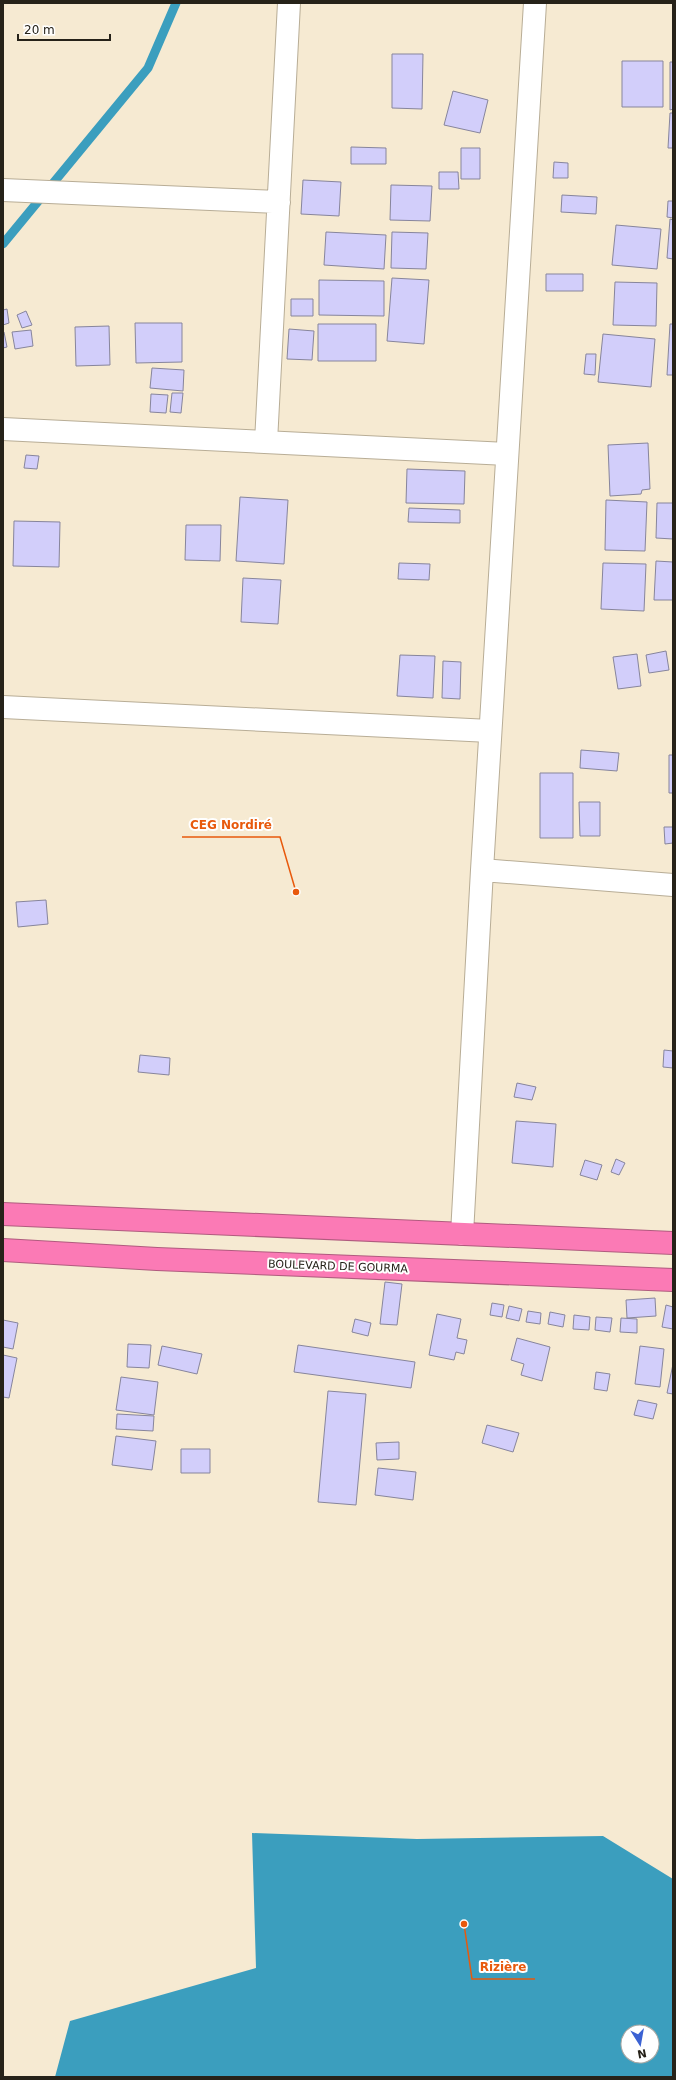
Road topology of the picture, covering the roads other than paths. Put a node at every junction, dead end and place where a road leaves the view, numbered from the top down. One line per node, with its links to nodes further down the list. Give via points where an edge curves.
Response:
1 (289, 3): 4 (street)
2 (535, 3): 7 (street)
3 (3, 190): 4 (street)
4 (279, 202): 6 (street)
5 (3, 429): 6 (street)
6 (266, 442): 7 (street)
7 (507, 454): 9 (street)
8 (3, 707): 9 (street)
9 (490, 731): 10 (street)
10 (482, 870): 11 (street); 13 (street)
11 (673, 884)
12 (3, 1214): 13 (highway)
13 (462, 1234): 14 (highway)
14 (673, 1243)
15 (3, 1250): 16 (highway, BOULEVARD DE GOURMA)
16 (673, 1280)

